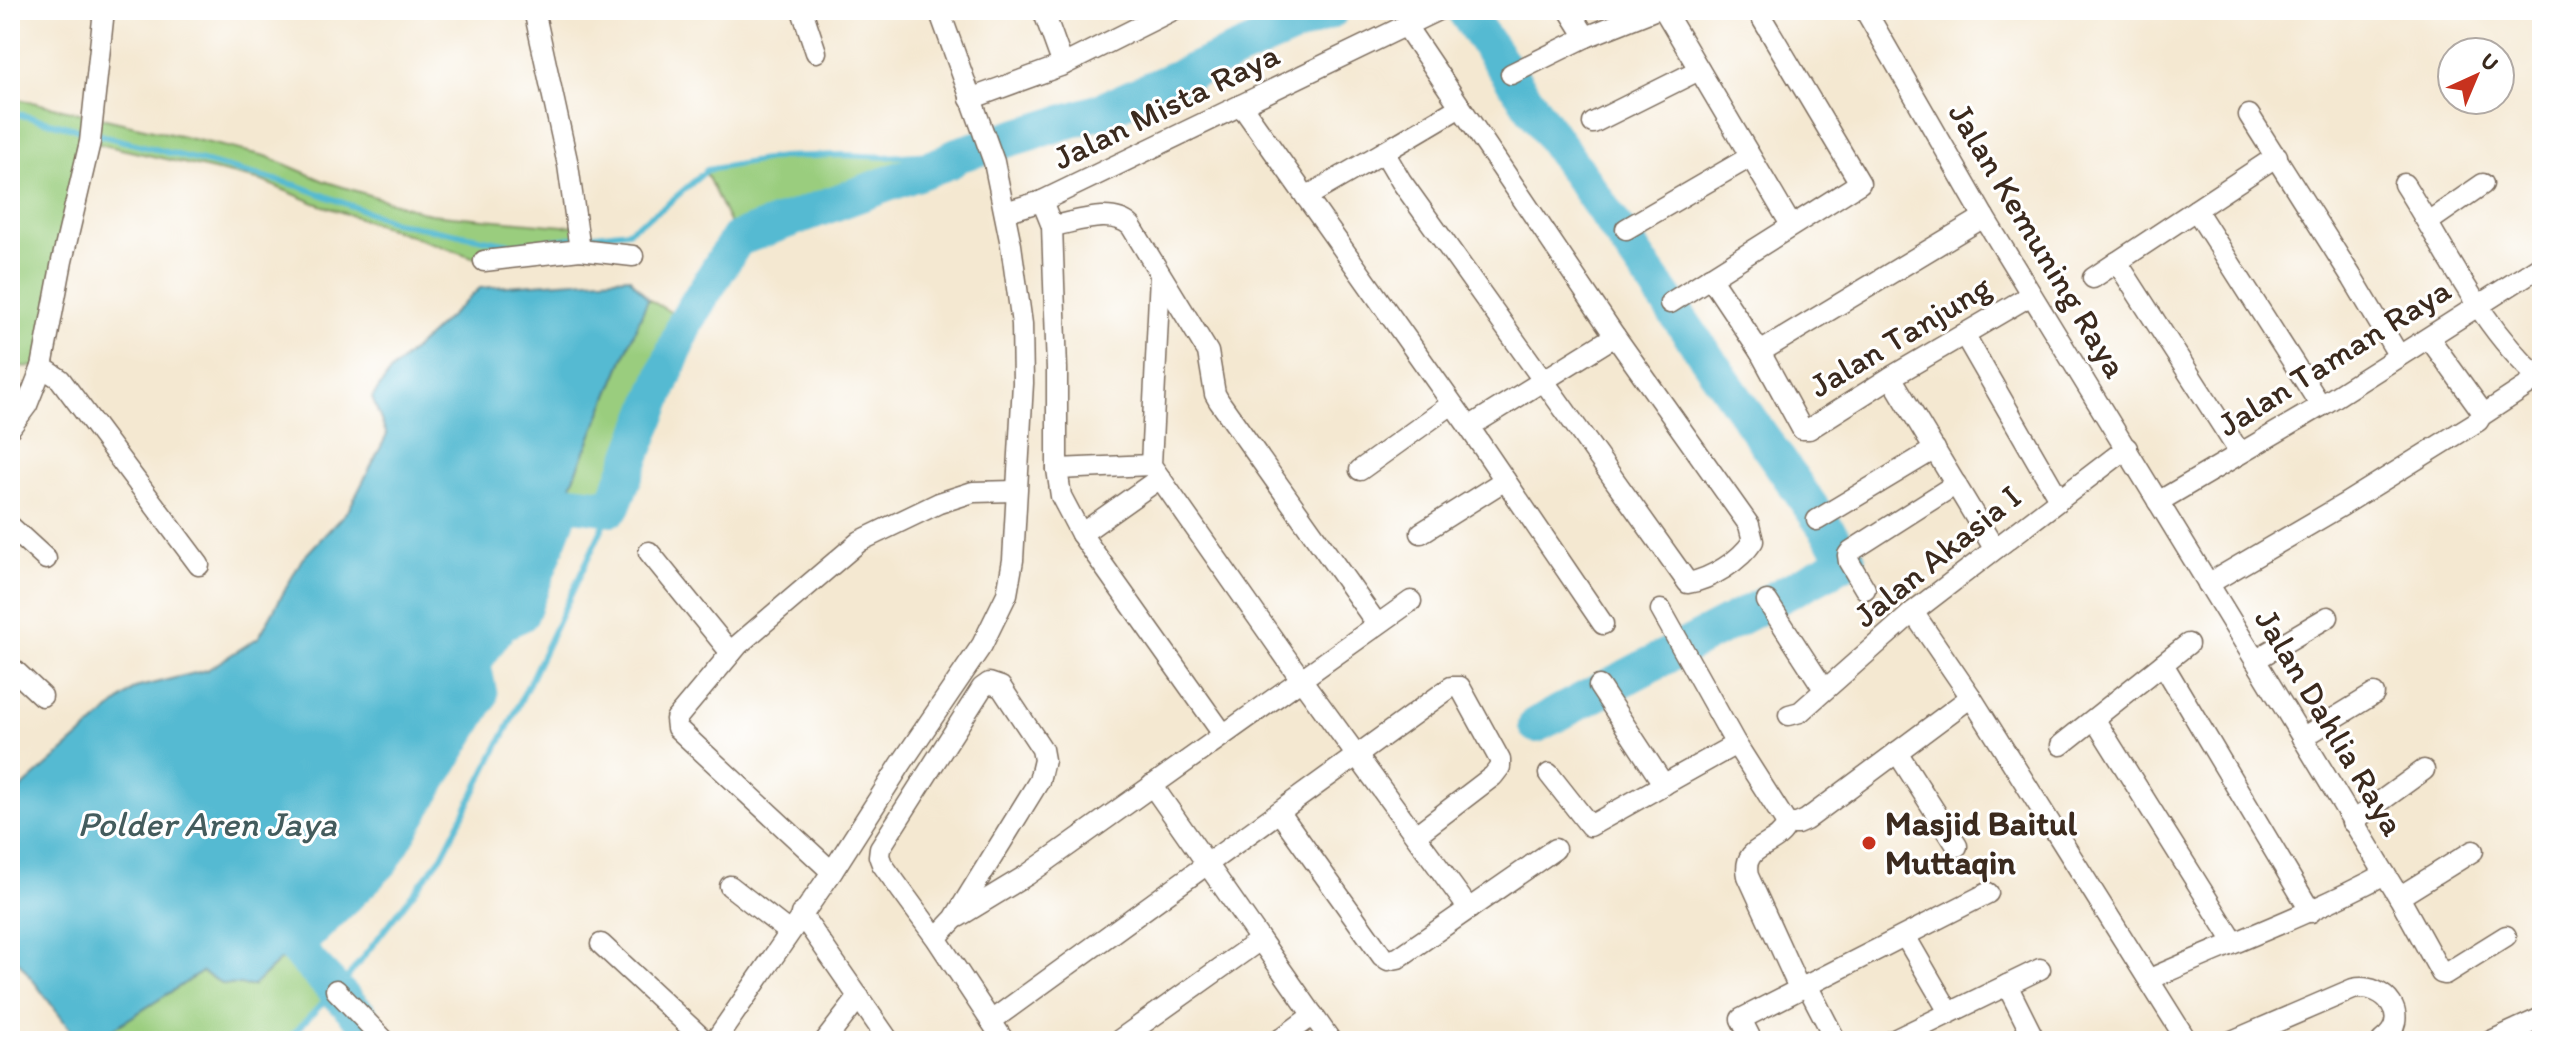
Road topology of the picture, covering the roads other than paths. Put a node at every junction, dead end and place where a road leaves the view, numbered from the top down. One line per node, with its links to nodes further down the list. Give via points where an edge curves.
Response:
1 (104, 10): 54 (street, via 90,142)
2 (534, 10): 38 (street)
3 (802, 10): 15 (street)
4 (939, 10): 19 (street)
5 (1043, 10): 16 (street)
6 (1173, 10): 16 (street)
7 (1438, 10): 13 (street, Jalan Mista Raya)
8 (1569, 10): 14 (street)
9 (1654, 10): 14 (street)
10 (1664, 10): 17 (street)
11 (1757, 10): 35 (street, via 1860,183)
12 (1865, 10): 33 (street, Jalan Kemuning Raya)
13 (1406, 26): 20 (street, Jalan Mista Raya); 21 (street)
14 (1586, 37): 18 (street)
15 (816, 52)
16 (1063, 65): 19 (street)
17 (1699, 70): 23 (street); 26 (street)
18 (1511, 74)
19 (970, 99): 32 (street, via 994,162)
20 (1241, 105): 29 (street); 30 (street, Jalan Mista Raya)
21 (1460, 107): 24 (street); 50 (street)
22 (2249, 115): 25 (street)
23 (1593, 123)
24 (1384, 152): 29 (street); 57 (street)
25 (2277, 156): 31 (street); 53 (street)
26 (1750, 157): 35 (street); 37 (street)
27 (2404, 184): 34 (street)
28 (2483, 184): 34 (street)
29 (1306, 197): 58 (street)
30 (1042, 201): 32 (street, Jalan Mista Raya); 36 (street)
31 (2196, 210): 41 (street); 59 (street)
32 (1005, 212): 71 (street, via 1022,324)
33 (1984, 217): 46 (street, Jalan Kemuning Raya); 52 (street)
34 (2428, 222): 48 (street)
35 (1791, 225): 44 (street)
36 (1052, 226): 43 (street, via 1123,219); 66 (street)
37 (1626, 229)
38 (580, 246): 39 (street); 40 (street)
39 (633, 256)
40 (484, 261)
41 (2117, 262): 45 (street); 65 (street)
42 (2542, 265): 48 (street, Jalan Taman Raya)
43 (1160, 275): 68 (street); 89 (street, via 1208,352 1219,401)
44 (1710, 277): 47 (street); 52 (street)
45 (2093, 278)
46 (2031, 295): 49 (street, Jalan Tanjung); 63 (street, Jalan Kemuning Raya)
47 (1670, 303)
48 (2478, 305): 51 (street, Jalan Taman Raya); 56 (street)
49 (1964, 334): 55 (street, Jalan Tanjung); 72 (street)
50 (1615, 336): 57 (street); 57 (street, via 1749,525 1753,541 1746,552 1715,573 1688,583)
51 (2429, 338): 53 (street, Jalan Taman Raya); 60 (street)
52 (1760, 352): 55 (street, Jalan Tanjung, via 1802,429)
53 (2399, 356): 59 (street, Jalan Taman Raya)
54 (42, 367): 62 (street, via 27,405); 81 (street, via 60,379)
55 (1891, 377): 64 (street)
56 (2540, 377): 60 (street)
57 (1542, 381): 61 (street)
58 (1452, 404): 61 (street); 67 (street)
59 (2321, 406): 65 (street, Jalan Taman Raya)
60 (2481, 416): 82 (street)
61 (1469, 427): 69 (street)
62 (10, 428)
63 (2127, 448): 72 (street, Jalan Akasia I); 73 (street, Jalan Kemuning Raya)
64 (1935, 449): 70 (street); 74 (street)
65 (2240, 453): 73 (street, Jalan Taman Raya)
66 (1057, 469): 68 (street); 77 (street, via 1061,496)
67 (1360, 470)
68 (1155, 472): 77 (street); 96 (street)
69 (1505, 480): 76 (street); 90 (street)
70 (1956, 484): 78 (street); 83 (street, via 1851,551 1849,562)
71 (1015, 491): 92 (street, via 973,492 860,541); 122 (street, via 1007,594 982,645)
72 (2059, 499): 78 (street, Jalan Akasia I)
73 (2158, 502): 82 (street, Jalan Dahlia Raya)
74 (1817, 520)
75 (10, 526): 80 (street)
76 (1421, 533)
77 (1081, 534): 104 (street)
78 (1994, 548): 87 (street, Jalan Akasia I)
79 (649, 552): 92 (street)
80 (46, 559)
81 (199, 565)
82 (2208, 584): 93 (street, Jalan Dahlia Raya)
83 (1865, 589)
84 (1411, 601): 89 (street)
85 (1767, 601): 98 (street)
86 (1661, 610): 106 (street)
87 (1913, 612): 98 (street, Jalan Akasia I); 101 (street)
88 (2328, 617): 93 (street)
89 (1377, 624): 96 (street)
90 (1603, 624)
91 (2188, 644): 94 (street)
92 (731, 653): 122 (street, via 681,711 677,728)
93 (2255, 660): 105 (street, Jalan Dahlia Raya)
94 (2163, 664): 103 (street); 128 (street)
95 (10, 666): 100 (street)
96 (1301, 679): 104 (street); 109 (street)
97 (1599, 686): 113 (street)
98 (1824, 689): 102 (street, Jalan Akasia I, via 1800,712)
99 (2374, 694): 105 (street)
100 (42, 696)
101 (1971, 697): 108 (street); 139 (street)
102 (1789, 715)
103 (2095, 720): 107 (street); 136 (street)
104 (1223, 734): 112 (street)
105 (2302, 738): 115 (street, Jalan Dahlia Raya)
106 (1736, 744): 113 (street); 116 (street)
107 (2061, 745)
108 (1897, 752): 116 (street, via 1806,820); 118 (street)
109 (1357, 755): 114 (street); 117 (street); 117 (street, via 1451,687 1463,690 1500,767)
110 (2424, 770): 115 (street)
111 (1549, 774): 113 (street, via 1590,826)
112 (1152, 785): 121 (street); 130 (street, via 1027,875)
113 (1664, 785)
114 (1280, 813): 121 (street); 127 (street, via 1388,960)
115 (2352, 822): 123 (street, Jalan Dahlia Raya)
116 (1787, 824): 141 (street, via 1784,834 1748,857 1746,865)
117 (1416, 835): 127 (street)
118 (1957, 846)
119 (1555, 849): 127 (street)
120 (2473, 851): 126 (street)
121 (1208, 865): 135 (street); 147 (street)
122 (832, 872): 129 (street)
123 (2385, 874): 126 (street, Jalan Dahlia Raya); 128 (street)
124 (730, 886): 131 (street)
125 (1988, 893): 132 (street)
126 (2399, 897): 133 (street, Jalan Dahlia Raya, via 2441,973)
127 (1469, 909)
128 (2311, 912): 136 (street)
129 (801, 914): 131 (street); 143 (street)
130 (954, 919): 134 (street); 134 (street, via 1042,771 1042,749 996,684 982,688 880,848 882,864)
131 (789, 932): 151 (street)
132 (1905, 936): 141 (street); 144 (street)
133 (2506, 936)
134 (936, 938): 147 (street)
135 (1260, 940): 145 (street); 155 (street)
136 (2234, 942): 139 (street)
137 (601, 944): 150 (street)
138 (2040, 969): 140 (street)
139 (2150, 979): 162 (street)
140 (2007, 985): 144 (street); 161 (street)
141 (1803, 986): 158 (street, via 1741,1019); 159 (street)
142 (336, 990): 149 (street)
143 (859, 997): 152 (street); 153 (street)
144 (1949, 1012): 148 (street)
145 (1313, 1015): 156 (street); 157 (street)
146 (2539, 1019): 165 (street)
147 (991, 1021): 154 (street)
148 (1925, 1034): 160 (street)
149 (385, 1041)
150 (705, 1041)
151 (715, 1041)
152 (825, 1041)
153 (889, 1041)
154 (1004, 1041)
155 (1118, 1041)
156 (1278, 1041)
157 (1331, 1041)
158 (1752, 1041)
159 (1836, 1041)
160 (1892, 1041)
161 (2035, 1041)
162 (2187, 1041)
163 (2232, 1041): 164 (street, via 2363,986 2387,998 2394,1009 2397,1023)
164 (2382, 1041)
165 (2491, 1041)

